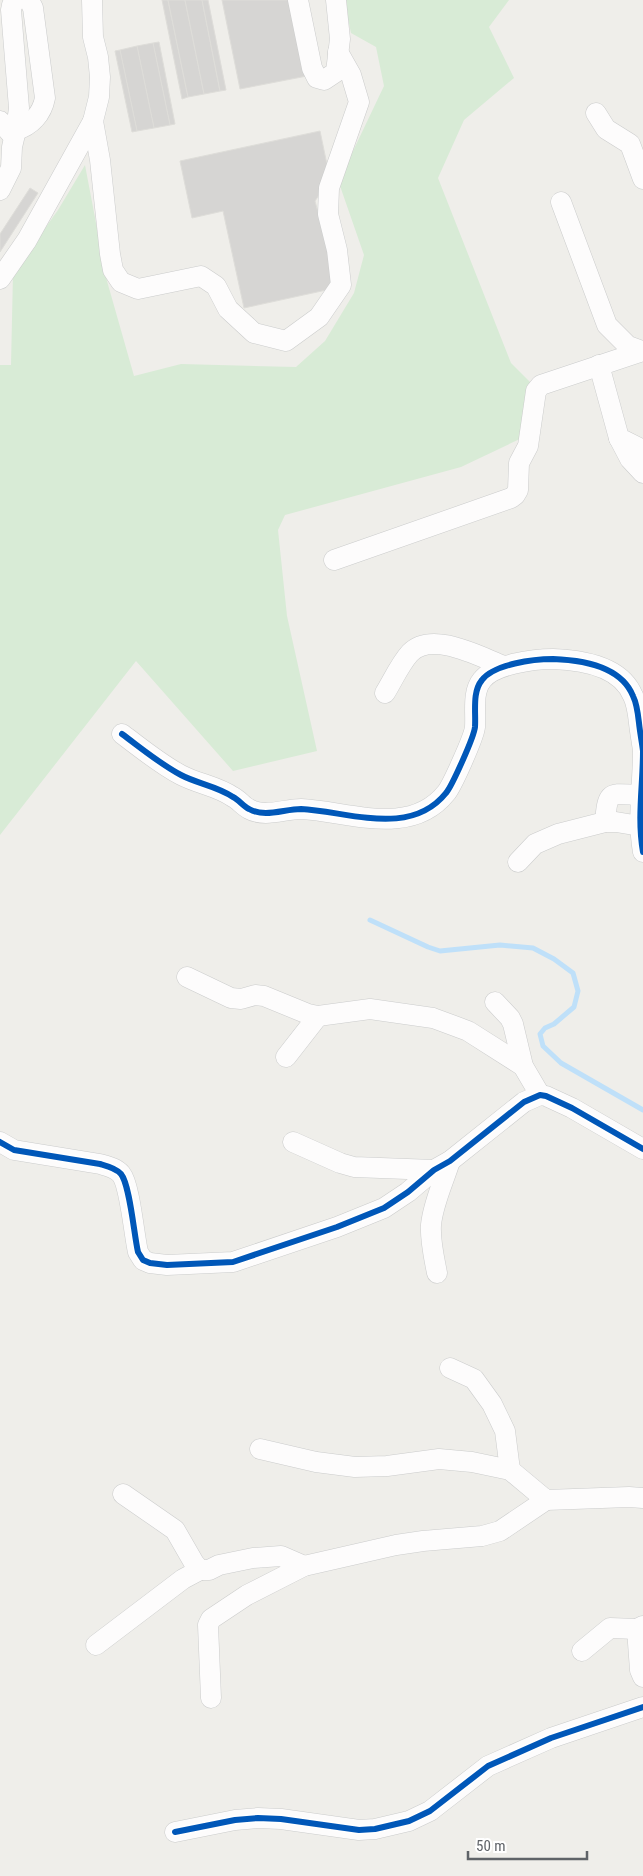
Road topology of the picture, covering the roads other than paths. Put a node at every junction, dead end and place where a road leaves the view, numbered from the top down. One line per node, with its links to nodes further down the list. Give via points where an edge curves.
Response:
1 (16, 0): 9 (street, via 11,10 19,108)
2 (29, 0): 9 (street, via 33,8 45,98 41,111 26,127)
3 (92, 0): 8 (street, via 93,37 100,76)
4 (298, 0): 6 (street, via 316,78 324,80 336,72)
5 (336, 0): 6 (street)
6 (338, 52): 8 (street, via 351,75 359,102 329,188 328,214 341,285 319,317 286,341 254,333 228,309 216,286 201,276 138,290 121,282 113,270 110,254)
7 (596, 113): 10 (street, via 606,129 630,144)
8 (93, 121): 13 (street, via 27,240)
9 (10, 129): 11 (street, via 11,168)
10 (643, 179)
11 (0, 190)
12 (561, 202): 14 (street, via 606,325 628,346)
13 (0, 279)
14 (642, 351): 15 (street)
15 (599, 365): 16 (street); 19 (street, via 541,384 536,391 528,446 519,463 518,490 511,498)
16 (619, 438): 17 (street); 18 (street, via 630,459)
17 (643, 450)
18 (643, 472)
19 (334, 560)
20 (504, 666): 21 (street, via 451,646 428,644 409,654); 22 (street, via 482,678 477,687 475,728 447,792 422,812 409,816 367,818 301,809 264,813 250,810 216,788 183,776); 23 (street, via 544,659 565,660 608,670 619,678 633,695 637,710 643,751)
21 (385, 692)
22 (122, 734)
23 (641, 796): 24 (street, via 610,796); 25 (street)
24 (605, 822): 25 (street); 27 (street, via 545,838)
25 (640, 826): 26 (street)
26 (643, 852)
27 (518, 862)
28 (187, 977): 30 (street, via 231,998 264,996)
29 (495, 1002): 32 (street, via 513,1024)
30 (318, 1016): 31 (street); 32 (street, via 370,1009 433,1018 468,1031)
31 (286, 1057)
32 (522, 1066): 33 (street)
33 (540, 1095): 36 (street, via 572,1108); 37 (street, via 524,1102)
34 (0, 1142): 37 (street, via 14,1150 100,1164 117,1171 126,1185 138,1252 143,1260 167,1265 233,1262 337,1227 384,1208)
35 (293, 1142): 37 (street, via 354,1167)
36 (643, 1149)
37 (442, 1165): 38 (street, via 431,1226)
38 (437, 1273)
39 (450, 1368): 41 (street, via 474,1379 492,1404 505,1431)
40 (260, 1449): 41 (street, via 356,1467 439,1459)
41 (510, 1470): 44 (street)
42 (123, 1494): 46 (street, via 175,1530)
43 (643, 1498): 44 (street)
44 (546, 1500): 45 (street, via 500,1531 482,1536 414,1542)
45 (304, 1566): 46 (street, via 281,1556 253,1558); 51 (street, via 247,1595 211,1619 208,1625)
46 (200, 1570): 48 (street)
47 (640, 1628): 49 (street, via 610,1628); 50 (street, via 640,1670)
48 (96, 1645)
49 (582, 1651)
50 (643, 1677)
51 (211, 1698)
52 (643, 1707): 53 (street, via 551,1738 488,1766 430,1810 409,1821 359,1830 258,1818)
53 (175, 1832)

